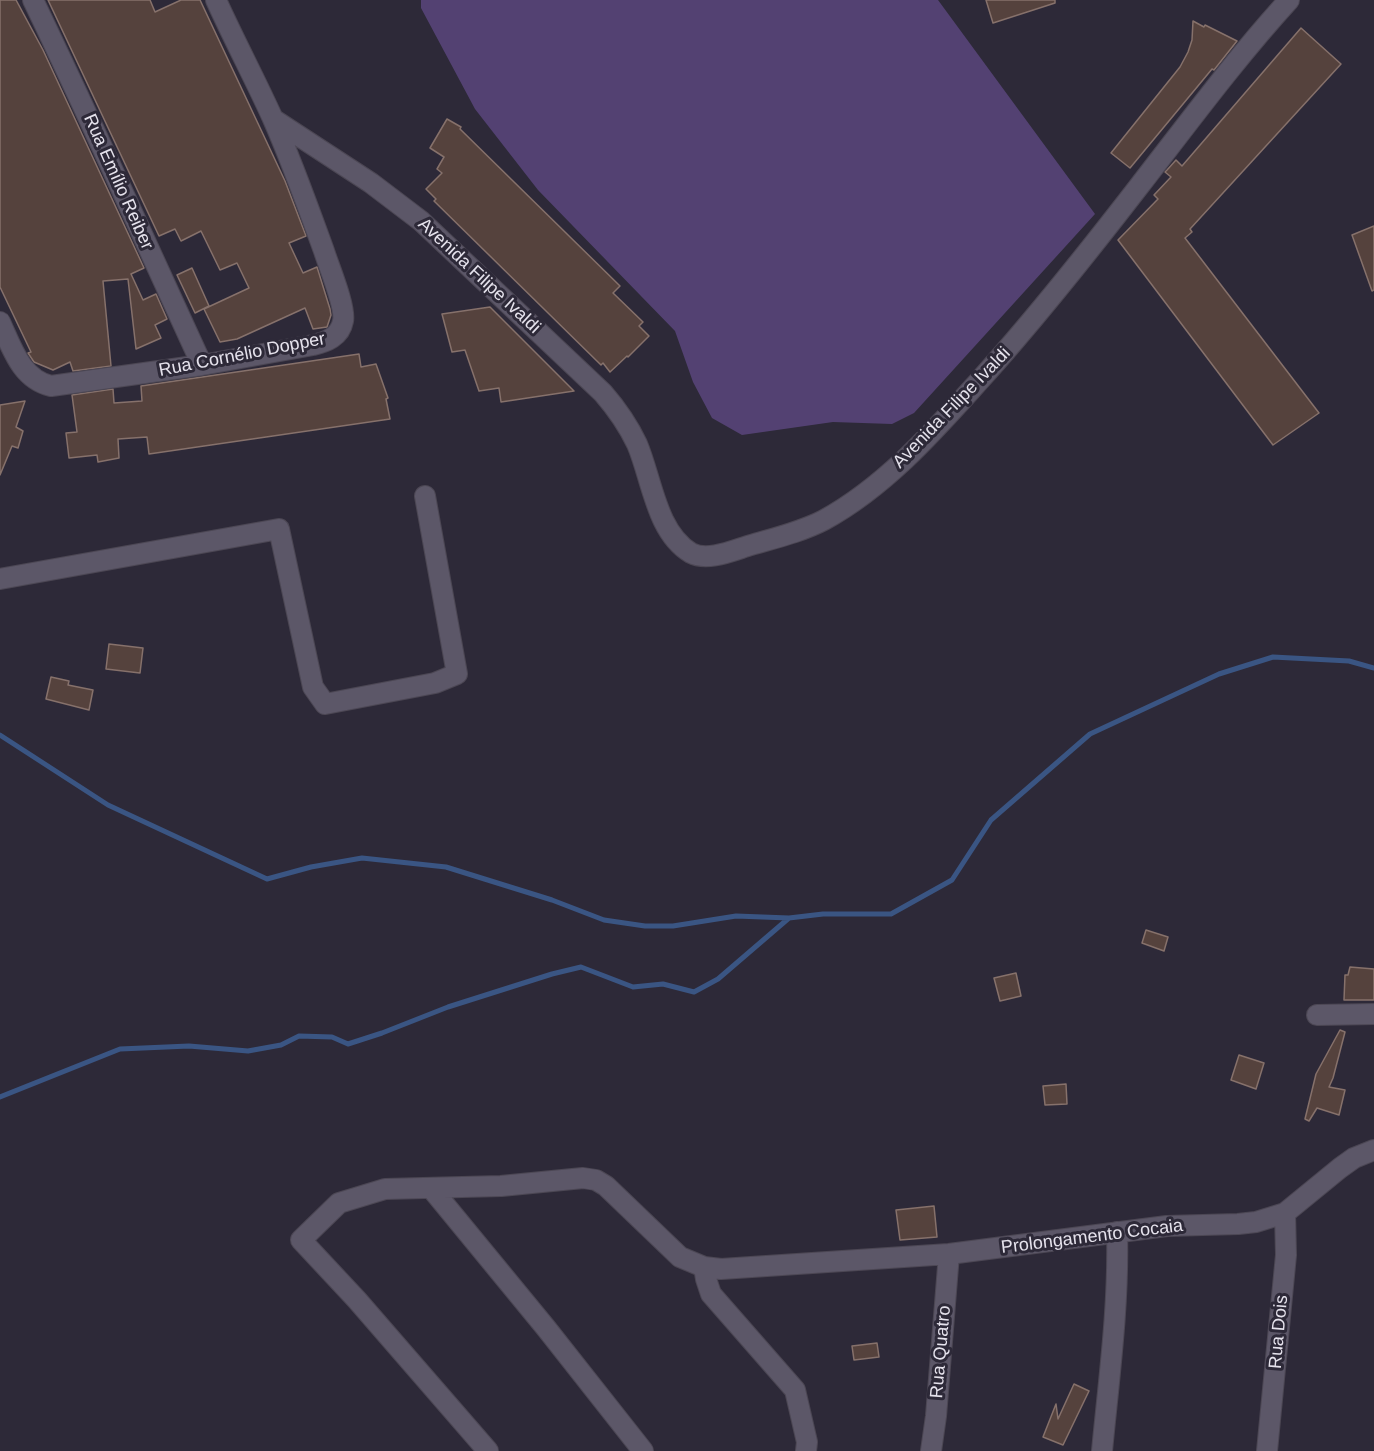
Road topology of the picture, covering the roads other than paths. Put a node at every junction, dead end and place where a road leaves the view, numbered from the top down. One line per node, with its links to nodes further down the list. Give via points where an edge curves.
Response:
1 (33, 0): 6 (street, Rua Emílio Reiber)
2 (216, 0): 4 (street, Rua Cornélio Dopper)
3 (1289, 0): 4 (street, Avenida Filipe Ivaldi, via 1028,327 909,455 824,520 706,557 692,553 671,533 636,443 603,393 421,220)
4 (273, 119): 6 (street, Rua Cornélio Dopper, via 331,271 343,321 340,330 326,342)
5 (0, 322): 6 (street, Rua Cornélio Dopper, via 22,368 39,383 51,386)
6 (202, 365)
7 (424, 496): 8 (street, via 457,674 435,683 325,704 313,687 279,530)
8 (0, 579)
9 (1374, 1014): 10 (street)
10 (1317, 1015)
11 (1374, 1150): 13 (street, Prolongamento Cocaia, via 1354,1158)
12 (431, 1188): 16 (street, via 596,1180 680,1257); 17 (street, via 385,1189 339,1203 301,1240 357,1300); 19 (street)
13 (1285, 1213): 14 (street, Prolongamento Cocaia, via 1238,1224); 23 (street, Rua Dois, via 1286,1255)
14 (1117, 1232): 15 (street, Prolongamento Cocaia); 22 (street, via 1113,1343)
15 (949, 1254): 16 (street, Prolongamento Cocaia); 21 (street, Rua Quatro)
16 (705, 1268): 20 (street, via 711,1294 795,1390)
17 (472, 1442): 18 (street)
18 (488, 1451)
19 (643, 1451)
20 (806, 1451)
21 (931, 1451)
22 (1102, 1451)
23 (1267, 1451)

